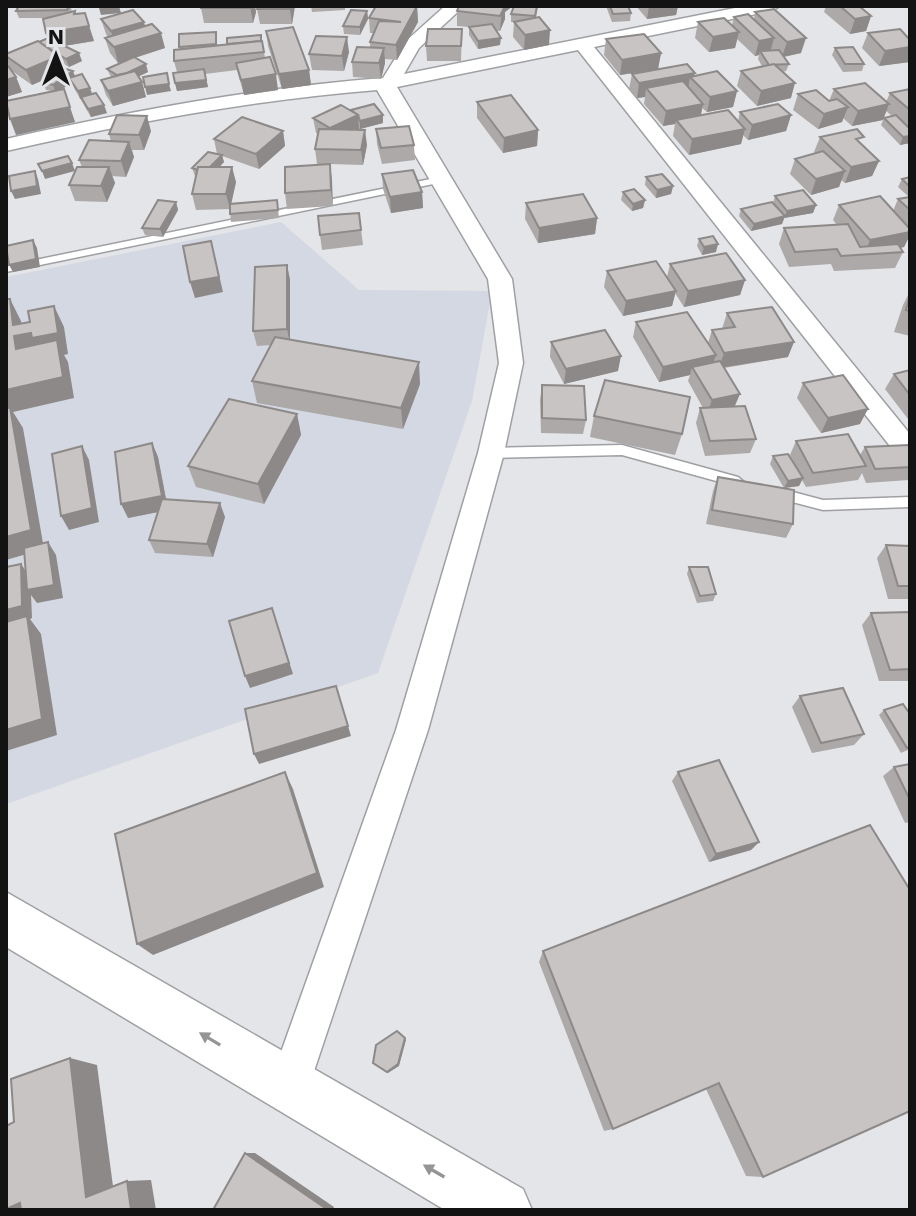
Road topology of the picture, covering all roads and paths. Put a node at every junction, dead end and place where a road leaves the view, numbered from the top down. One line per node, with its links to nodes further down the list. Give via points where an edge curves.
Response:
1 (455, 6): 4 (street, via 412,45)
2 (771, 6): 3 (street)
3 (584, 46): 4 (street); 9 (street)
4 (389, 83): 5 (street, via 301,90 153,113); 6 (street, via 386,89)
5 (6, 145)
6 (440, 180): 7 (lane); 8 (street, via 500,279 511,363)
7 (6, 269)
8 (491, 453): 10 (lane, via 622,450 823,505); 12 (street, via 412,730)
9 (910, 453)
10 (910, 502)
11 (6, 918): 12 (main road, one-way to 11)
12 (289, 1086): 13 (main road, one-way to 12)
13 (502, 1210)

